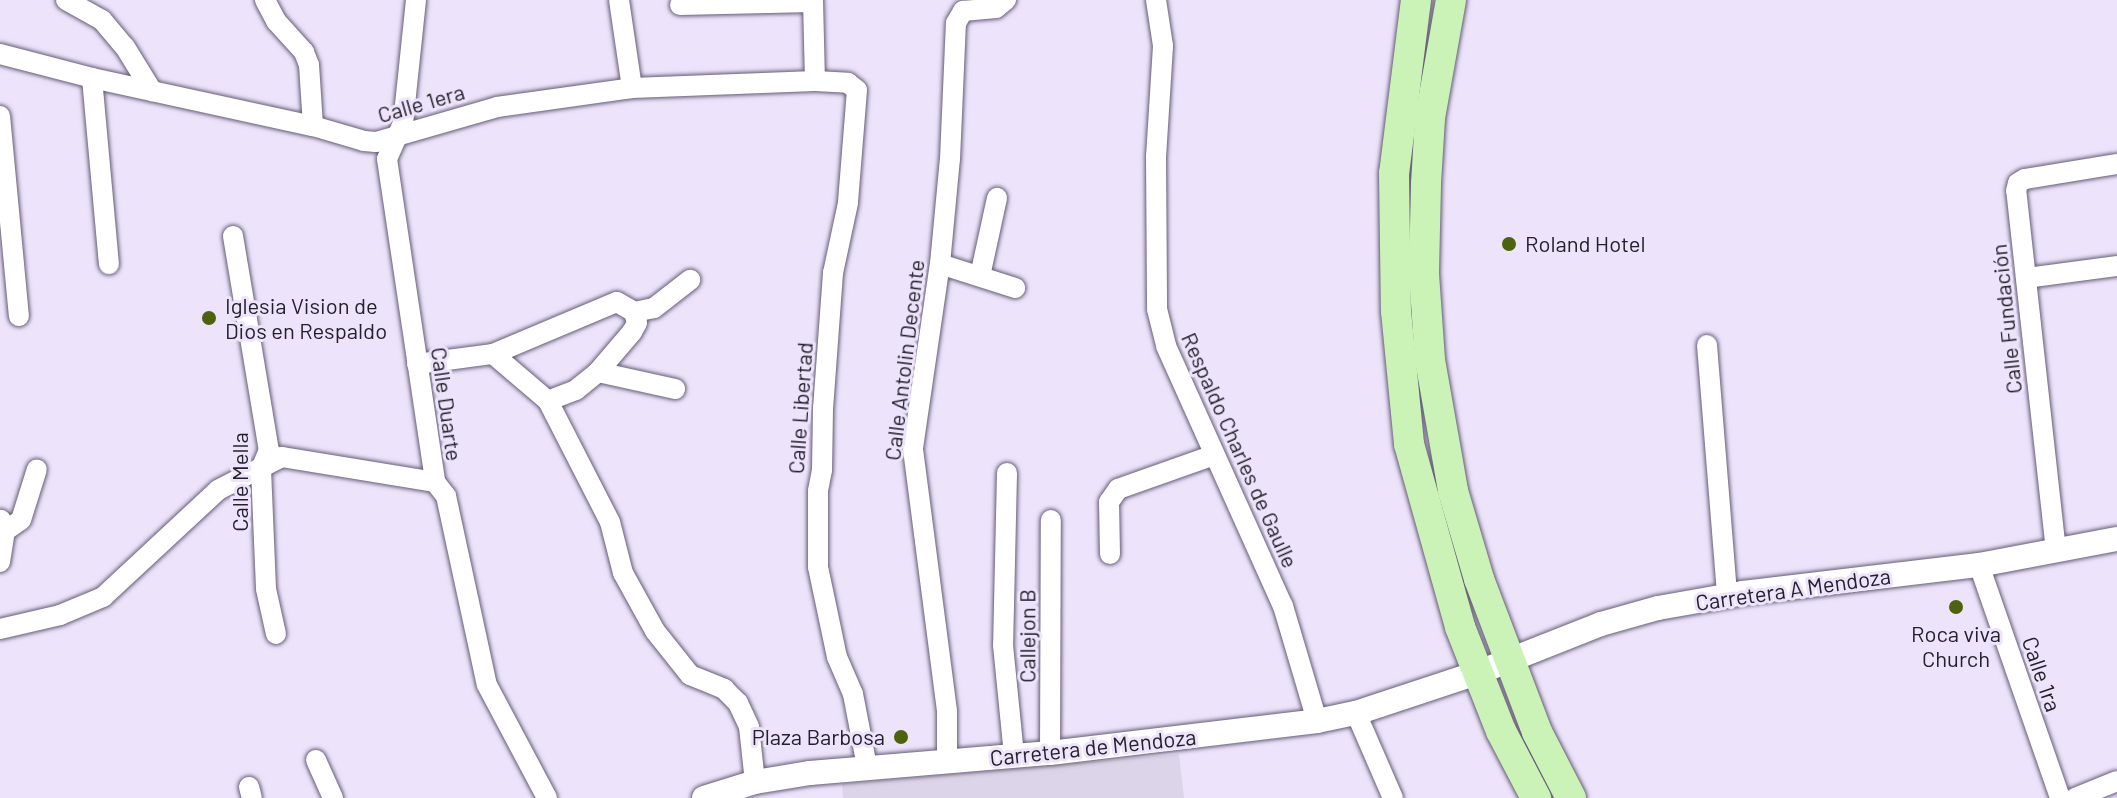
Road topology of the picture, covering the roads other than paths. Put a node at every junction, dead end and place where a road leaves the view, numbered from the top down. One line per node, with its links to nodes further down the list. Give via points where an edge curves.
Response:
1 (66, 0): 15 (street, via 102,20)
2 (265, 0): 17 (street, via 309,65)
3 (416, 0): 18 (street, Calle Duarte, via 403,123)
4 (619, 0): 14 (street)
5 (1006, 0): 23 (street, Calle Antolin Decente, via 996,8 963,11 956,23)
6 (1156, 0): 37 (street, Respaldo Charles de Gaulle, via 1163,46 1156,156 1157,309 1166,346)
7 (1416, 0): 53 (main road, via 1394,173 1401,372 1420,495)
8 (1451, 0): 52 (main road, via 1430,118 1426,317 1453,491)
9 (813, 1): 10 (street); 13 (street)
10 (680, 5)
11 (0, 54): 12 (street, Calle 1era)
12 (92, 78): 15 (street, Calle 1era); 22 (street)
13 (815, 81): 14 (street, Calle 1era); 60 (street, Calle Libertad, via 848,83 858,98 848,203 833,273 818,567)
14 (632, 88): 18 (street, Calle 1era, via 497,107)
15 (152, 91): 17 (street, Calle 1era)
16 (0, 116): 30 (street)
17 (313, 126): 18 (street, Calle 1era, via 364,141)
18 (396, 134): 33 (street, Calle Duarte, via 387,159)
19 (2117, 164): 26 (street, Calle Fundación, via 2018,183)
20 (997, 198): 25 (street)
21 (233, 236): 39 (street, Calle Mella, via 269,450)
22 (109, 264)
23 (940, 264): 25 (street); 59 (street, Calle Antolin Decente, via 912,462 947,711)
24 (2117, 266): 26 (street)
25 (980, 276): 28 (street)
26 (2026, 278): 45 (street, Calle Fundación)
27 (690, 280): 29 (street, via 654,308)
28 (1015, 288)
29 (634, 312): 32 (street, via 617,302); 34 (street, via 637,323 632,332)
30 (19, 316)
31 (1707, 345): 49 (street)
32 (493, 354): 33 (street); 36 (street)
33 (417, 364): 41 (street, Calle Duarte)
34 (598, 372): 35 (street); 36 (street, via 576,390)
35 (675, 389)
36 (548, 401): 62 (street, via 610,522 623,573 655,631 690,675 724,689 738,703 749,727)
37 (1214, 455): 46 (street, via 1118,489 1109,502); 55 (street, Respaldo Charles de Gaulle, via 1283,606)
38 (37, 469): 43 (street, via 21,520)
39 (261, 469): 41 (street, via 282,457); 50 (street, via 218,490 103,597 60,615); 51 (street, Calle Mella, via 266,589)
40 (1007, 473): 57 (street, via 1003,645)
41 (435, 482): 64 (street, Calle Duarte, via 446,496 487,685)
42 (1051, 520): 56 (street, Callejon B)
43 (3, 525): 47 (street)
44 (2117, 539): 45 (street, Carretera A Mendoza)
45 (2056, 551): 48 (street, Carretera A Mendoza)
46 (1110, 554)
47 (0, 562)
48 (1979, 565): 49 (street, Carretera A Mendoza); 69 (street, Calle 1ra)
49 (1727, 596): 52 (street, Carretera A Mendoza, via 1601,624)
50 (0, 629)
51 (276, 634)
52 (1508, 661): 53 (street, Carretera A Mendoza); 68 (main road)
53 (1477, 673): 54 (street, Carretera de Mendoza); 67 (main road)
54 (1356, 713): 55 (street, Carretera de Mendoza); 66 (street)
55 (1317, 721): 56 (street, Carretera de Mendoza)
56 (1050, 753): 57 (street, Carretera de Mendoza)
57 (1014, 756): 59 (street, Carretera de Mendoza)
58 (316, 760): 63 (street)
59 (947, 762): 60 (street, Carretera de Mendoza)
60 (867, 767): 62 (street, Carretera de Mendoza)
61 (2117, 781): 70 (street)
62 (755, 782): 65 (street, Carretera de Mendoza)
63 (333, 798)
64 (547, 798)
65 (704, 798)
66 (1393, 798)
67 (1536, 798)
68 (1571, 798)
69 (2060, 798)
70 (2075, 798)

